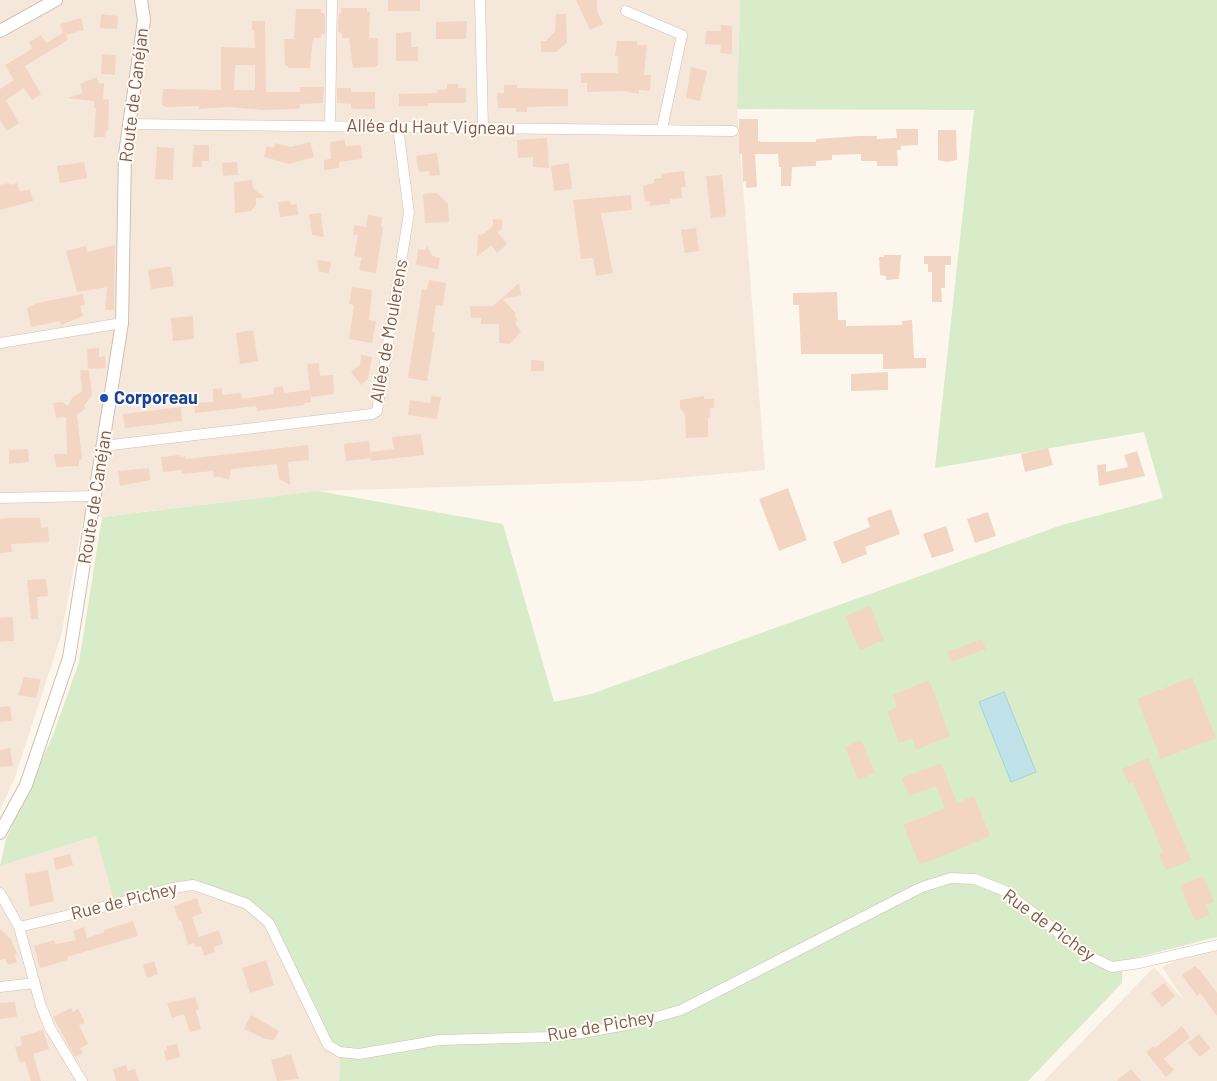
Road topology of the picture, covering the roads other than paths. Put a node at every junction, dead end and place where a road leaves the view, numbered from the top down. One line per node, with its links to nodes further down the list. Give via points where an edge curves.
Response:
1 (56, 0): 6 (street)
2 (141, 0): 7 (street, Route de Canéjan, via 144,20)
3 (332, 0): 8 (street)
4 (480, 0): 10 (street)
5 (626, 11): 11 (street, via 682,35)
6 (0, 31)
7 (128, 124): 8 (street, Allée du Haut Vigneau); 13 (street, Route de Canéjan)
8 (330, 126): 9 (street, Allée du Haut Vigneau)
9 (398, 127): 10 (street, Allée du Haut Vigneau); 15 (street, Allée de Moulerens, via 409,213 377,410 372,414)
10 (483, 128): 11 (street, Allée du Haut Vigneau)
11 (662, 129): 12 (street, Allée du Haut Vigneau)
12 (733, 131)
13 (122, 322): 14 (street); 15 (street, Route de Canéjan)
14 (0, 343)
15 (103, 446): 16 (street, Route de Canéjan)
16 (96, 496): 17 (street); 18 (street, Route de Canéjan, via 70,658 26,785)
17 (0, 498)
18 (0, 833)
19 (0, 893): 20 (street)
20 (19, 927): 21 (street, Rue de Pichey, via 172,888 193,886 247,904 269,923 328,1045 340,1052 360,1054 440,1040 588,1032 681,1010 922,887 951,878 975,879 1005,891 1087,955 1112,967); 22 (street)
21 (1217, 945)
22 (34, 983): 23 (street); 24 (street, via 50,1028)
23 (0, 987)
24 (82, 1081)

